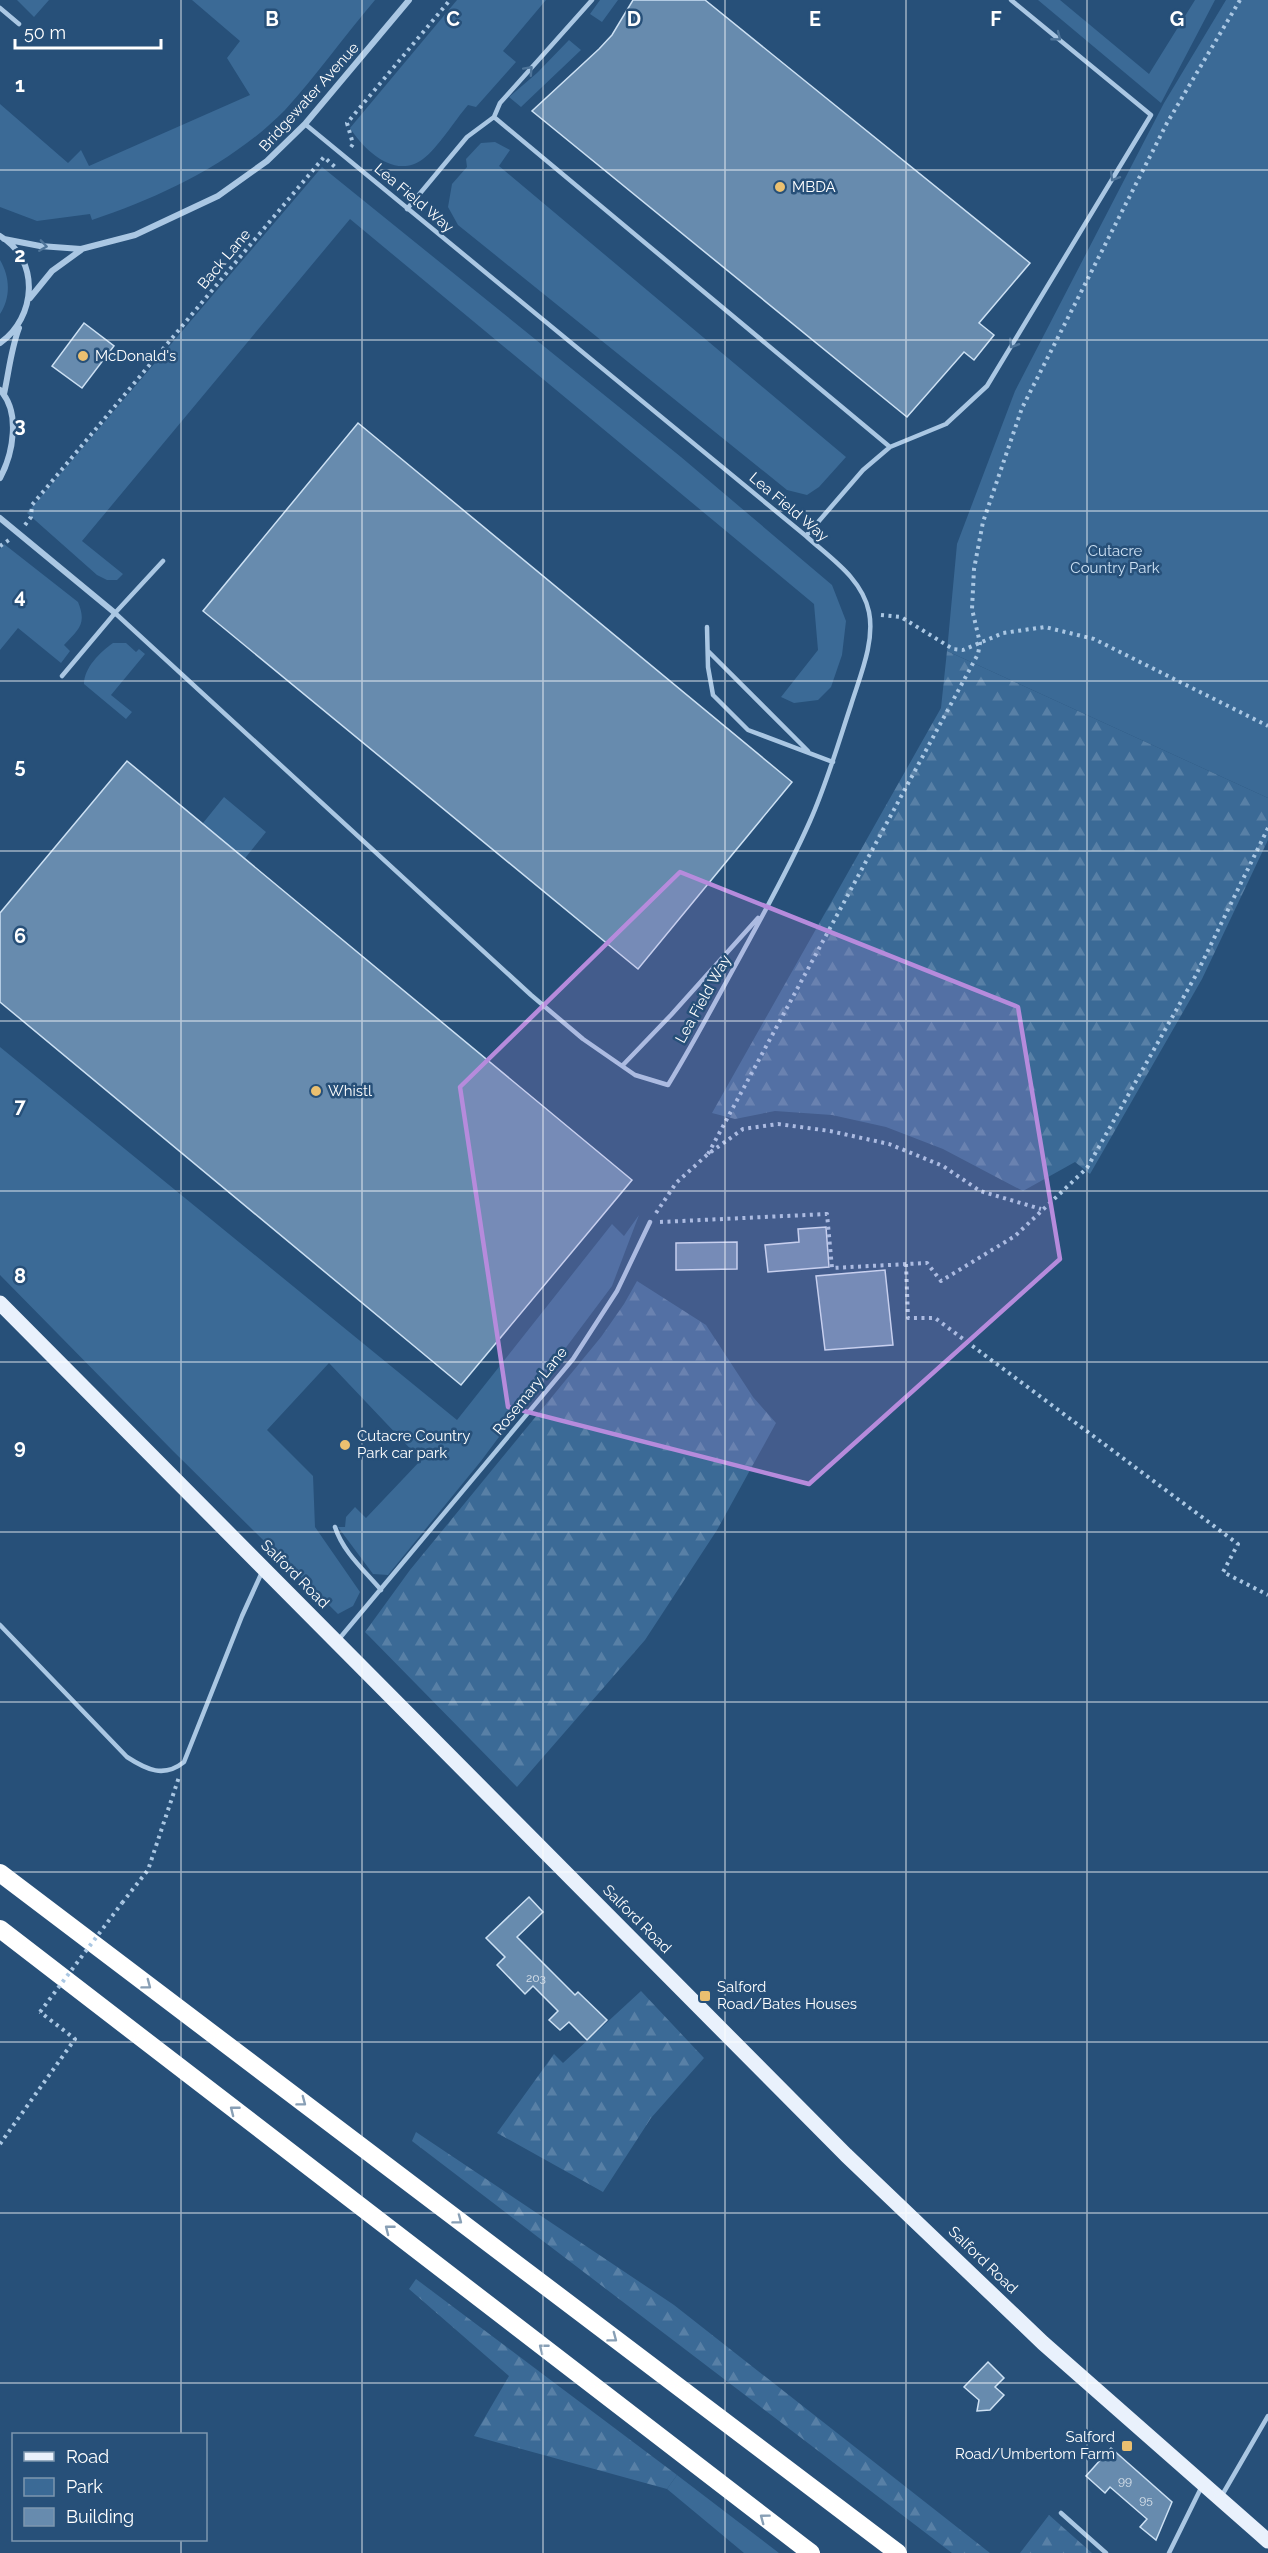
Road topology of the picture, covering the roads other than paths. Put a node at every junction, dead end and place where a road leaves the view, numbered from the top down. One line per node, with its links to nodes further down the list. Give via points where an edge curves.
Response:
1 (410, 0): 7 (street, Bridgewater Avenue)
2 (592, 0): 6 (lane, one-way to 2, via 500,103)
3 (1011, 0): 15 (lane, one-way to 15, via 1151,115 987,386 945,424)
4 (0, 8): 5 (lane)
5 (19, 24)
6 (494, 117): 8 (lane, via 467,137); 15 (lane)
7 (305, 124): 8 (lane, Lea Field Way); 10 (street, Bridgewater Avenue, via 267,162 218,196 135,235)
8 (407, 209): 18 (lane, Lea Field Way)
9 (2, 238): 10 (street, Bridgewater Avenue, one-way to 10); 11 (street, Bridgewater Avenue, via 17,251 25,266)
10 (81, 249): 11 (street, Bridgewater Avenue, via 52,271)
11 (29, 300): 12 (street, Bridgewater Avenue)
12 (22, 322): 13 (street, Bridgewater Avenue); 14 (street, via 12,346 11,365)
13 (0, 343)
14 (2, 392): 16 (street, via 12,414 13,433 11,452)
15 (890, 447): 18 (lane, via 863,470)
16 (0, 478)
17 (0, 519): 20 (street)
18 (806, 536): 25 (lane, Lea Field Way, via 854,580 869,613 865,660)
19 (163, 561): 20 (lane)
20 (115, 613): 23 (lane); 27 (lane, via 531,995 583,1040)
21 (707, 627): 22 (lane)
22 (708, 651): 24 (lane); 24 (lane, via 713,695 748,730)
23 (62, 676)
24 (811, 753): 25 (lane)
25 (833, 762): 26 (lane, Lea Field Way, via 810,820)
26 (765, 911): 27 (lane); 27 (lane, Lea Field Way, via 668,1085 635,1075)
27 (622, 1066)
28 (650, 1222): 32 (lane, Rosemary Lane, via 617,1291 573,1359)
29 (0, 1303): 31 (main road, Salford Road)
30 (335, 1527): 32 (lane, via 338,1538)
31 (264, 1569): 33 (lane, via 184,1762 163,1772 140,1766 127,1757); 34 (main road, Salford Road)
32 (381, 1590): 34 (lane, Rosemary Lane)
33 (0, 1624)
34 (337, 1642): 40 (main road, Salford Road, via 846,2155 1043,2343)
35 (0, 1860): 38 (highway)
36 (0, 1873): 38 (highway)
37 (0, 1929): 44 (highway, one-way to 37)
38 (118, 1963): 45 (highway, one-way to 45)
39 (1268, 2416): 41 (lane)
40 (1203, 2484): 41 (main road, Salford Road); 47 (lane)
41 (1220, 2499): 43 (main road, Salford Road)
42 (1061, 2513): 46 (lane)
43 (1268, 2541)
44 (811, 2553)
45 (898, 2553)
46 (1106, 2553)
47 (1169, 2553)

